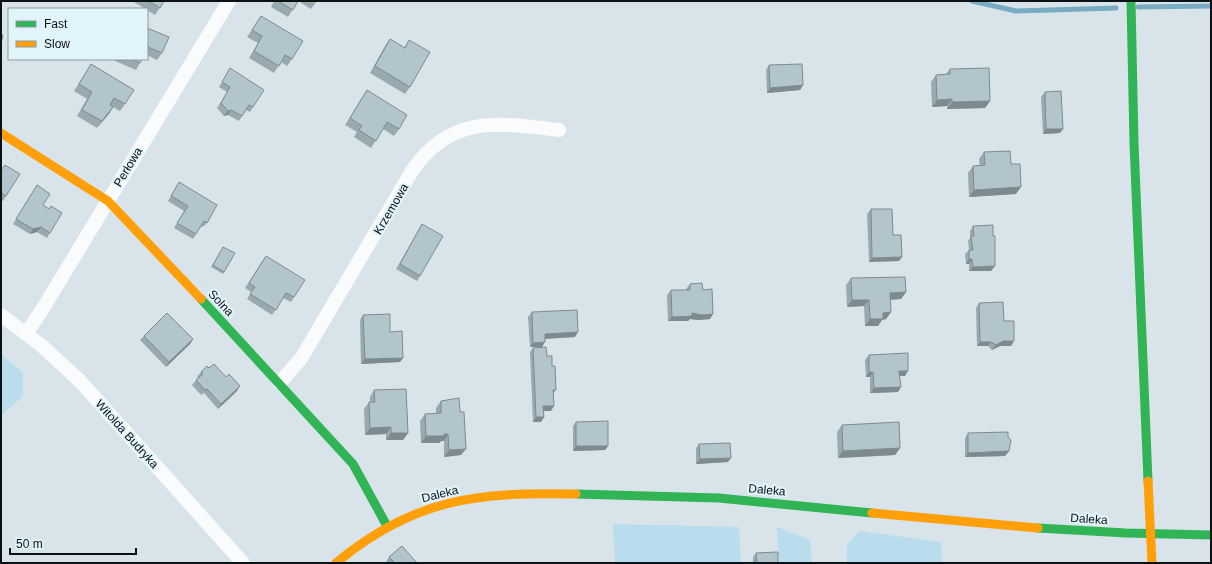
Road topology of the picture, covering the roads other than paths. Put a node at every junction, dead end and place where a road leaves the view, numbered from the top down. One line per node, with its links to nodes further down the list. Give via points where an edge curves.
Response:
1 (229, 1): 5 (street, Perłowa)
2 (1131, 1): 10 (street, via 1134,142)
3 (559, 130): 8 (street, Krzemowa, via 490,125 463,129 435,144 412,171 302,357)
4 (1, 133): 5 (street, Solna)
5 (108, 201): 7 (street, Perłowa); 8 (street, Solna)
6 (1, 315): 7 (street, Witolda Budryka)
7 (27, 332): 12 (street, Witolda Budryka, via 80,381)
8 (280, 383): 9 (street, Solna, via 353,464)
9 (387, 526): 10 (street, Daleka, via 412,514 460,501 493,497 599,494 764,501 970,523); 13 (street, Daleka)
10 (1150, 534): 11 (street, Daleka); 14 (street)
11 (1211, 535)
12 (243, 563)
13 (336, 563)
14 (1152, 563)

